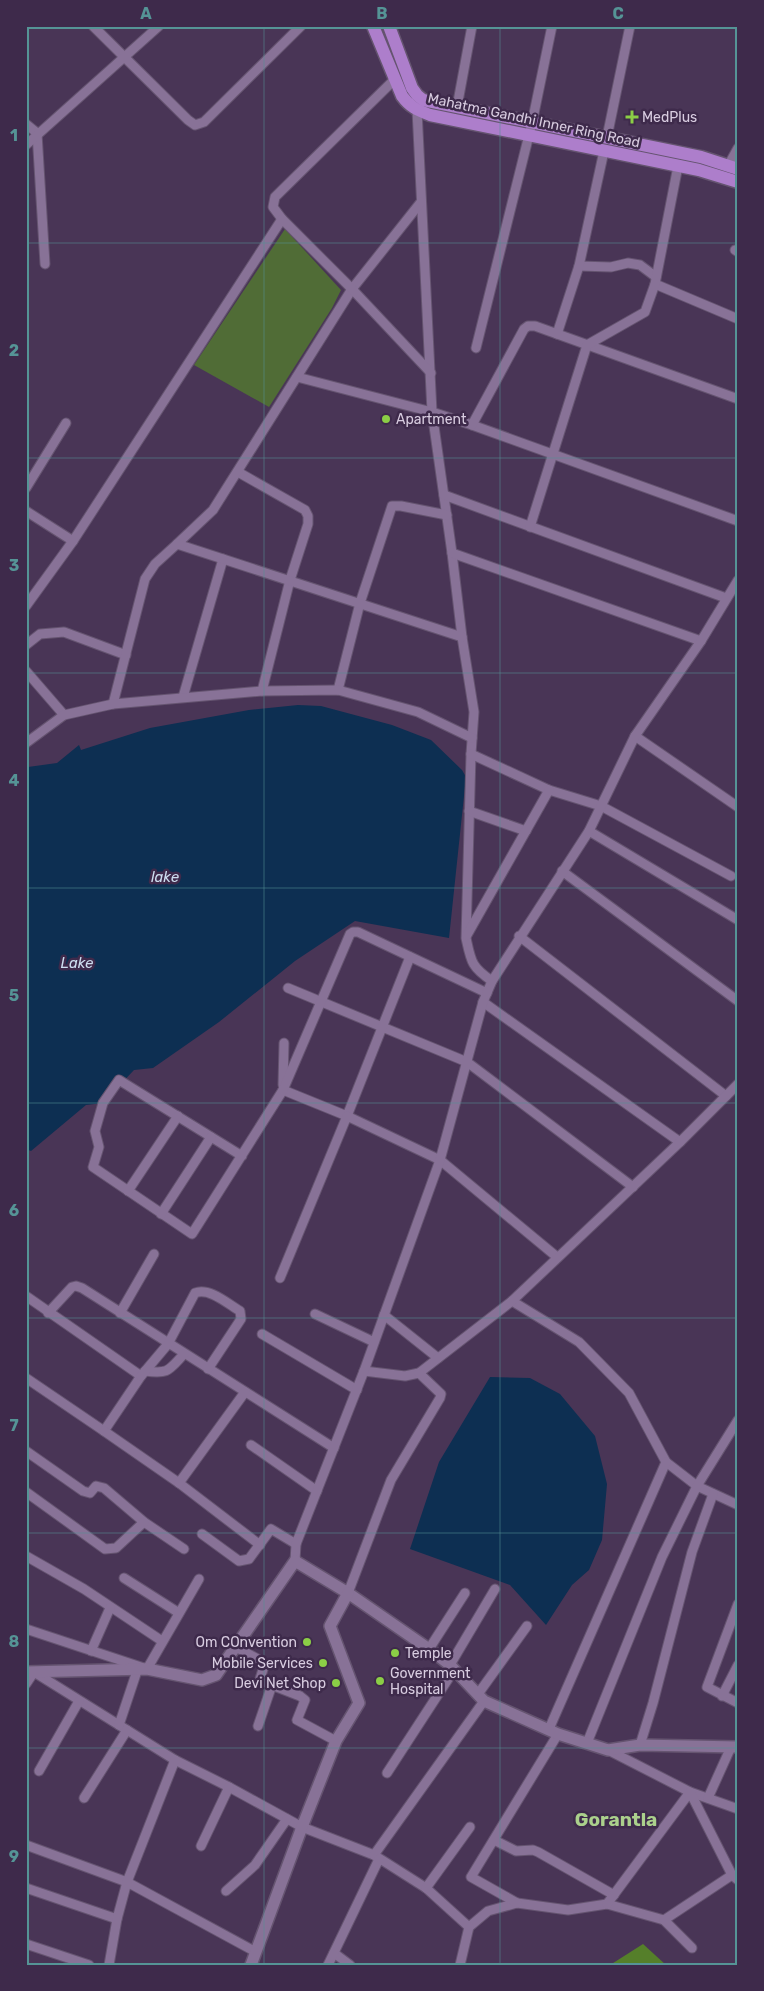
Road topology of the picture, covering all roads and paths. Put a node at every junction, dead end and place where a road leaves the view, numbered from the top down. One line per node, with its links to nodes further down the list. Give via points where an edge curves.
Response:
1 (93, 26): 9 (street)
2 (159, 26): 9 (street)
3 (301, 26): 9 (street, via 204,122 195,125)
4 (373, 26): 10 (main road, Mahatma Gandhi Inner Ring Road)
5 (389, 26): 11 (main road, Mahatma Gandhi Inner Ring Road, via 416,95 423,100)
6 (472, 26): 11 (street)
7 (552, 26): 14 (street)
8 (630, 26): 16 (street)
9 (124, 57): 15 (street)
10 (394, 80): 12 (main road, Mahatma Gandhi Inner Ring Road, via 402,96); 24 (street, via 275,197 274,207)
11 (456, 107): 14 (main road, Mahatma Gandhi Inner Ring Road)
12 (417, 110): 14 (main road, Mahatma Gandhi Inner Ring Road, via 430,115); 23 (street)
13 (26, 124): 15 (street)
14 (530, 129): 16 (main road, Mahatma Gandhi Inner Ring Road); 19 (main road, Mahatma Gandhi Inner Ring Road); 32 (street)
15 (37, 134): 17 (street); 25 (street)
16 (607, 136): 21 (main road, Mahatma Gandhi Inner Ring Road)
17 (26, 145)
18 (738, 148): 21 (street)
19 (604, 151): 20 (main road, Mahatma Gandhi Inner Ring Road); 26 (street)
20 (678, 166): 22 (main road, Mahatma Gandhi Inner Ring Road); 27 (street)
21 (733, 167)
22 (738, 182)
23 (421, 202): 28 (street); 33 (street)
24 (282, 219): 28 (street); 47 (street)
25 (45, 264)
26 (579, 266): 27 (street, via 640,265); 30 (street)
27 (655, 280): 29 (street); 31 (street, via 645,312)
28 (352, 289): 33 (street); 34 (street)
29 (738, 318)
30 (557, 334): 31 (street); 38 (street, via 535,326 524,330)
31 (588, 345): 35 (street); 39 (street)
32 (476, 348)
33 (431, 373): 36 (street)
34 (297, 376): 36 (street); 40 (street)
35 (738, 399)
36 (432, 412): 38 (street); 42 (street)
37 (66, 423): 41 (street)
38 (472, 425): 39 (street)
39 (552, 454): 45 (street); 46 (street)
40 (238, 472): 48 (street, via 209,516); 51 (street, via 305,510 308,516)
41 (26, 488)
42 (444, 495): 44 (street); 46 (street)
43 (26, 511): 47 (street)
44 (447, 514): 49 (street); 54 (street, via 392,506)
45 (738, 521)
46 (530, 527): 53 (street)
47 (73, 541): 55 (street)
48 (177, 544): 50 (street); 59 (street, via 155,564 145,579)
49 (452, 553): 56 (street); 57 (street)
50 (223, 559): 51 (street); 63 (street)
51 (290, 580): 54 (street); 62 (street)
52 (738, 580): 53 (street)
53 (726, 598): 57 (street)
54 (360, 603): 56 (street); 61 (street)
55 (26, 606)
56 (462, 637): 67 (street, via 474,712)
57 (701, 641): 66 (street)
58 (26, 645): 59 (street, via 40,634 64,632)
59 (126, 655): 64 (street)
60 (26, 671): 65 (street)
61 (338, 690): 62 (street); 67 (street, via 418,712)
62 (262, 691): 63 (street)
63 (183, 697): 64 (street)
64 (113, 704): 65 (street)
65 (64, 715): 68 (street)
66 (635, 736): 71 (street); 72 (street)
67 (472, 738): 69 (street)
68 (26, 743)
69 (471, 754): 70 (street); 73 (street)
70 (549, 790): 71 (street); 74 (street)
71 (600, 806): 75 (street); 77 (street)
72 (738, 807)
73 (469, 811): 74 (street); 80 (street)
74 (526, 831): 80 (street)
75 (588, 831): 76 (street); 78 (street)
76 (562, 871): 79 (street); 86 (street)
77 (730, 876)
78 (738, 920)
79 (520, 936): 82 (street); 93 (street)
80 (466, 938): 82 (street, via 471,963)
81 (410, 957): 84 (street); 85 (street, via 353,932); 88 (street)
82 (492, 981): 84 (street)
83 (288, 988): 85 (street)
84 (487, 993): 87 (street)
85 (321, 1001): 88 (street); 92 (street)
86 (738, 1001)
87 (483, 1002): 90 (street); 97 (street)
88 (382, 1027): 90 (street); 95 (street)
89 (284, 1043): 92 (street)
90 (467, 1062): 99 (street); 100 (street)
91 (738, 1084): 93 (street)
92 (283, 1090): 95 (street); 98 (street)
93 (726, 1096): 97 (street)
94 (178, 1116): 96 (street); 101 (street); 101 (street, via 119,1080 103,1103 95,1131 99,1147 93,1167)
95 (347, 1116): 99 (street); 105 (street)
96 (211, 1137): 98 (street); 102 (street)
97 (680, 1142): 100 (street)
98 (242, 1156): 102 (street, via 192,1234)
99 (440, 1160): 104 (street); 111 (street)
100 (632, 1187): 104 (street)
101 (128, 1191): 102 (street)
102 (161, 1214)
103 (154, 1254): 109 (street)
104 (557, 1257): 107 (street)
105 (280, 1278)
106 (26, 1296): 108 (street)
107 (512, 1301): 116 (street); 129 (street, via 579,1342 629,1393)
108 (48, 1313): 109 (street, via 76,1286); 120 (street)
109 (120, 1313): 114 (street)
110 (315, 1314): 113 (street)
111 (384, 1315): 113 (street); 116 (street)
112 (262, 1334): 122 (street)
113 (374, 1342): 118 (street)
114 (168, 1344): 115 (street); 117 (street, via 194,1293 208,1292 240,1311 241,1319); 120 (street)
115 (184, 1354): 117 (street); 120 (street, via 168,1371)
116 (438, 1358): 119 (street)
117 (208, 1369): 123 (street)
118 (364, 1371): 119 (street, via 405,1376); 122 (street)
119 (419, 1373): 146 (street, via 437,1390 440,1398 391,1480)
120 (143, 1374): 125 (street)
121 (26, 1378): 125 (street)
122 (356, 1390): 127 (street)
123 (245, 1392): 127 (street); 130 (street)
124 (738, 1420): 131 (street)
125 (104, 1431): 130 (street)
126 (251, 1445): 132 (street)
127 (334, 1448): 132 (street)
128 (26, 1451): 136 (street, via 83,1491 90,1492 96,1486 104,1488)
129 (666, 1462): 131 (street); 170 (street)
130 (179, 1483): 139 (street)
131 (696, 1486): 134 (street); 172 (street, via 662,1557)
132 (317, 1490): 138 (street)
133 (26, 1492): 136 (street, via 105,1548 116,1548)
134 (713, 1494): 135 (street); 173 (street, via 687,1570)
135 (738, 1506)
136 (144, 1522): 140 (street)
137 (202, 1534): 139 (street, via 239,1561 248,1559)
138 (296, 1544): 139 (street, via 271,1529); 142 (street)
139 (260, 1545)
140 (184, 1549)
141 (26, 1556): 149 (street)
142 (295, 1561): 146 (street); 154 (street)
143 (124, 1578): 150 (street)
144 (199, 1579): 150 (street)
145 (495, 1589): 159 (street)
146 (348, 1593): 155 (street); 171 (street, via 330,1626 359,1704)
147 (465, 1593): 155 (street)
148 (738, 1604): 163 (street, via 708,1684 709,1689)
149 (110, 1608): 153 (street); 156 (street)
150 (179, 1613): 153 (street)
151 (527, 1626): 164 (street)
152 (26, 1629): 156 (street)
153 (162, 1641): 158 (street)
154 (236, 1647): 158 (street, via 216,1675 202,1680); 162 (street, via 265,1663 260,1679)
155 (429, 1649): 159 (street)
156 (91, 1651): 158 (street)
157 (738, 1666): 163 (street)
158 (142, 1668): 160 (street); 167 (street)
159 (452, 1668): 164 (street); 178 (street)
160 (30, 1672): 161 (street); 165 (street)
161 (26, 1684)
162 (272, 1685): 168 (street); 171 (street, via 305,1700 298,1720)
163 (722, 1696): 166 (street)
164 (481, 1697): 170 (street); 190 (street)
165 (79, 1701): 167 (street); 177 (street)
166 (738, 1703)
167 (118, 1725): 169 (street)
168 (258, 1726)
169 (127, 1730): 176 (street); 181 (street)
170 (554, 1732): 172 (street); 187 (street)
171 (336, 1741): 185 (street)
172 (587, 1743): 175 (street)
173 (640, 1745): 174 (street); 175 (street)
174 (734, 1747): 182 (street)
175 (608, 1750): 180 (street)
176 (175, 1760): 179 (street); 192 (street)
177 (39, 1771)
178 (387, 1773)
179 (229, 1787): 184 (street); 189 (street)
180 (690, 1792): 182 (street); 191 (street); 196 (street)
181 (84, 1798)
182 (708, 1798): 183 (street)
183 (738, 1810)
184 (287, 1819): 185 (street); 195 (street, via 255,1865)
185 (302, 1827): 190 (street); 204 (street)
186 (470, 1827): 194 (street)
187 (494, 1840): 196 (street, via 516,1851 538,1852); 197 (street, via 471,1878)
188 (26, 1845): 192 (street)
189 (201, 1846)
190 (376, 1857): 194 (street); 205 (street)
191 (735, 1877): 200 (street)
192 (127, 1882): 199 (street); 204 (street)
193 (26, 1888): 199 (street)
194 (426, 1888): 201 (street)
195 (226, 1891)
196 (614, 1895): 198 (street)
197 (517, 1903): 198 (street, via 568,1910); 201 (street, via 488,1910)
198 (607, 1904): 200 (street)
199 (117, 1919): 206 (street)
200 (664, 1920): 203 (street)
201 (469, 1927): 211 (street)
202 (26, 1944): 207 (street)
203 (692, 1948)
204 (256, 1952): 208 (street)
205 (334, 1953): 209 (street); 210 (street)
206 (110, 1964)
207 (89, 1965)
208 (251, 1965)
209 (328, 1965)
210 (350, 1965)
211 (460, 1965)

